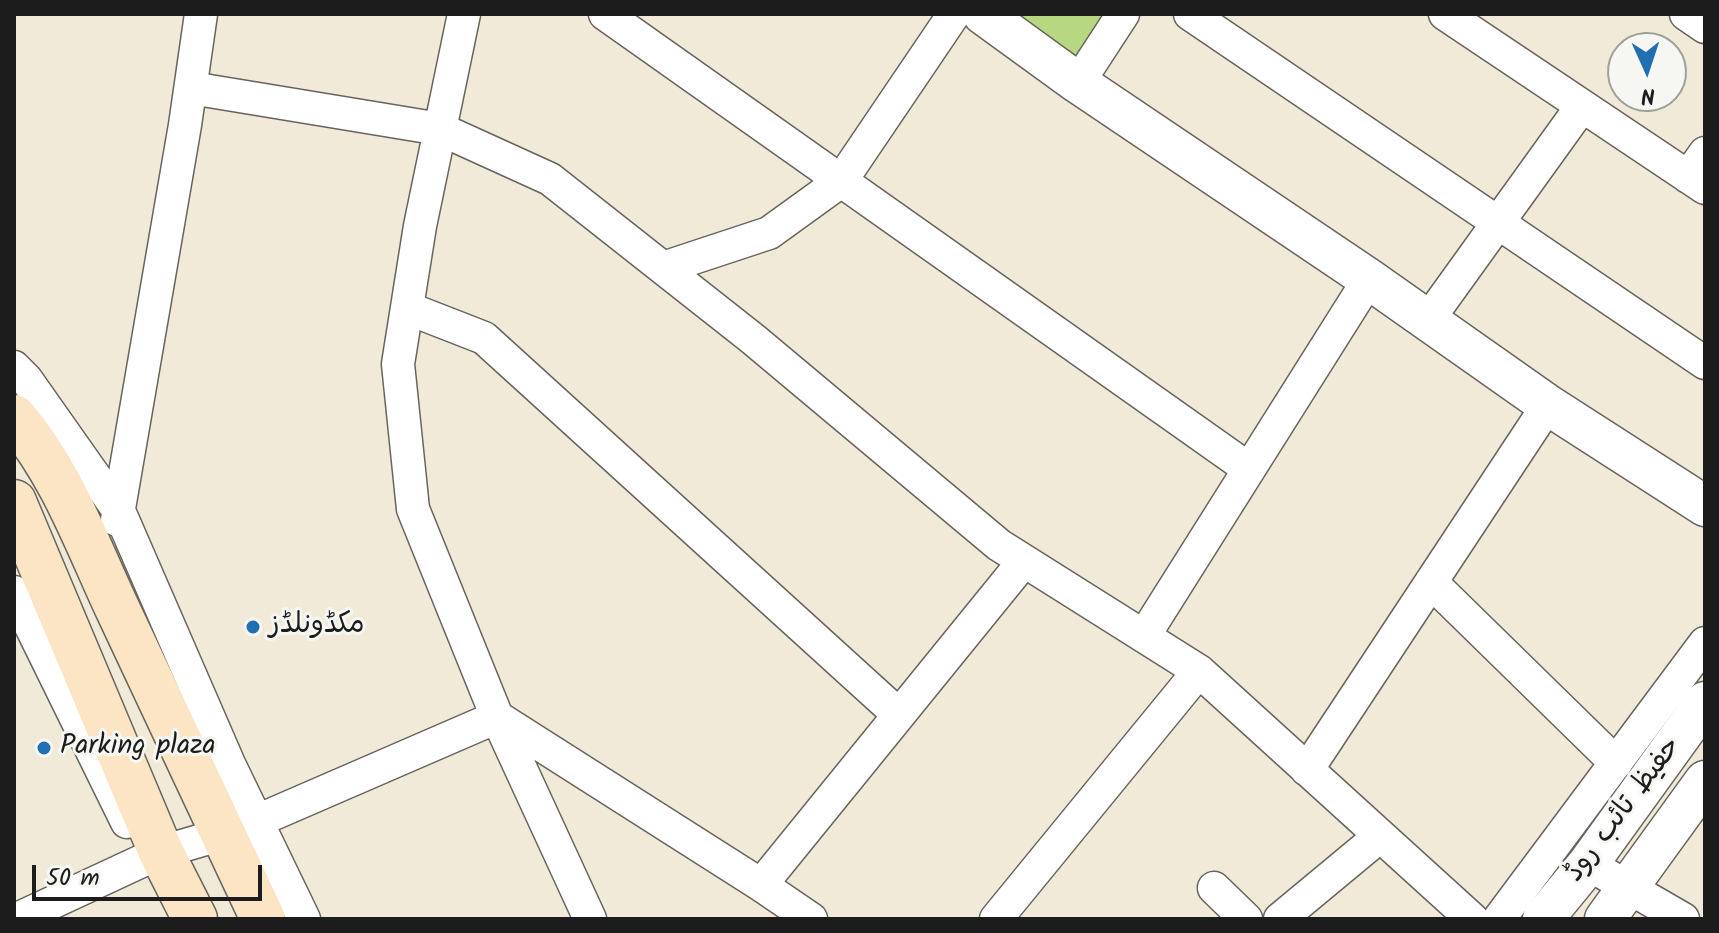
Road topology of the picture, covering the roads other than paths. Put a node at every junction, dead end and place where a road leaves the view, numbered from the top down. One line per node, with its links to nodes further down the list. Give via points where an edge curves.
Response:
1 (201, 14): 12 (street)
2 (464, 14): 14 (street)
3 (605, 14): 16 (street)
4 (954, 14): 16 (street)
5 (983, 14): 11 (street)
6 (1123, 14): 11 (street)
7 (1190, 14): 17 (street)
8 (1445, 14): 13 (street)
9 (1686, 14): 10 (street)
10 (1705, 27)
11 (1078, 83): 19 (street)
12 (191, 88): 14 (street); 29 (street)
13 (1582, 106): 15 (street); 17 (street)
14 (440, 129): 18 (street, via 550,179); 20 (street)
15 (1699, 173)
16 (841, 181): 18 (street, via 769,233); 26 (street)
17 (1498, 222): 21 (street); 22 (street)
18 (663, 268): 30 (street)
19 (1369, 279): 21 (street); 26 (street)
20 (407, 308): 38 (street, via 484,338); 39 (street, via 398,364 413,509)
21 (1428, 320): 24 (street)
22 (1705, 363)
23 (14, 367): 29 (street)
24 (1548, 405): 28 (street); 31 (street)
25 (14, 417): 32 (main road, via 60,486)
26 (1249, 469): 34 (street)
27 (14, 502): 46 (main road)
28 (1705, 506)
29 (119, 511): 32 (street); 44 (street, via 229,764)
30 (1024, 561): 34 (street); 38 (street)
31 (1431, 582): 40 (street); 41 (street)
32 (106, 584): 44 (main road)
33 (14, 592): 46 (street)
34 (1144, 636): 36 (street)
35 (1705, 643): 40 (street)
36 (1199, 671): 41 (street); 58 (street)
37 (1705, 702): 47 (street, حفیظ تائب روڈ)
38 (899, 715): 48 (street)
39 (497, 717): 44 (street); 48 (street); 56 (street)
40 (1616, 763): 62 (street)
41 (1307, 770): 45 (street)
42 (1705, 781): 50 (street, حفیظ تائب روڈ)
43 (1705, 813): 50 (street)
44 (240, 828): 46 (street); 54 (main road); 55 (street)
45 (1380, 836): 60 (street); 61 (street)
46 (153, 856): 51 (street); 52 (street); 53 (main road)
47 (1588, 864): 50 (street); 63 (street, حفیظ تائب روڈ)
48 (761, 885): 57 (street)
49 (1214, 888): 59 (street)
50 (1632, 900): 64 (street, حفیظ تائب روڈ); 65 (street)
51 (17, 919)
52 (172, 919)
53 (195, 919)
54 (263, 919)
55 (304, 919)
56 (590, 919)
57 (811, 919)
58 (996, 919)
59 (1246, 919)
60 (1280, 919)
61 (1472, 919)
62 (1499, 919)
63 (1543, 919)
64 (1605, 919)
65 (1683, 919)

